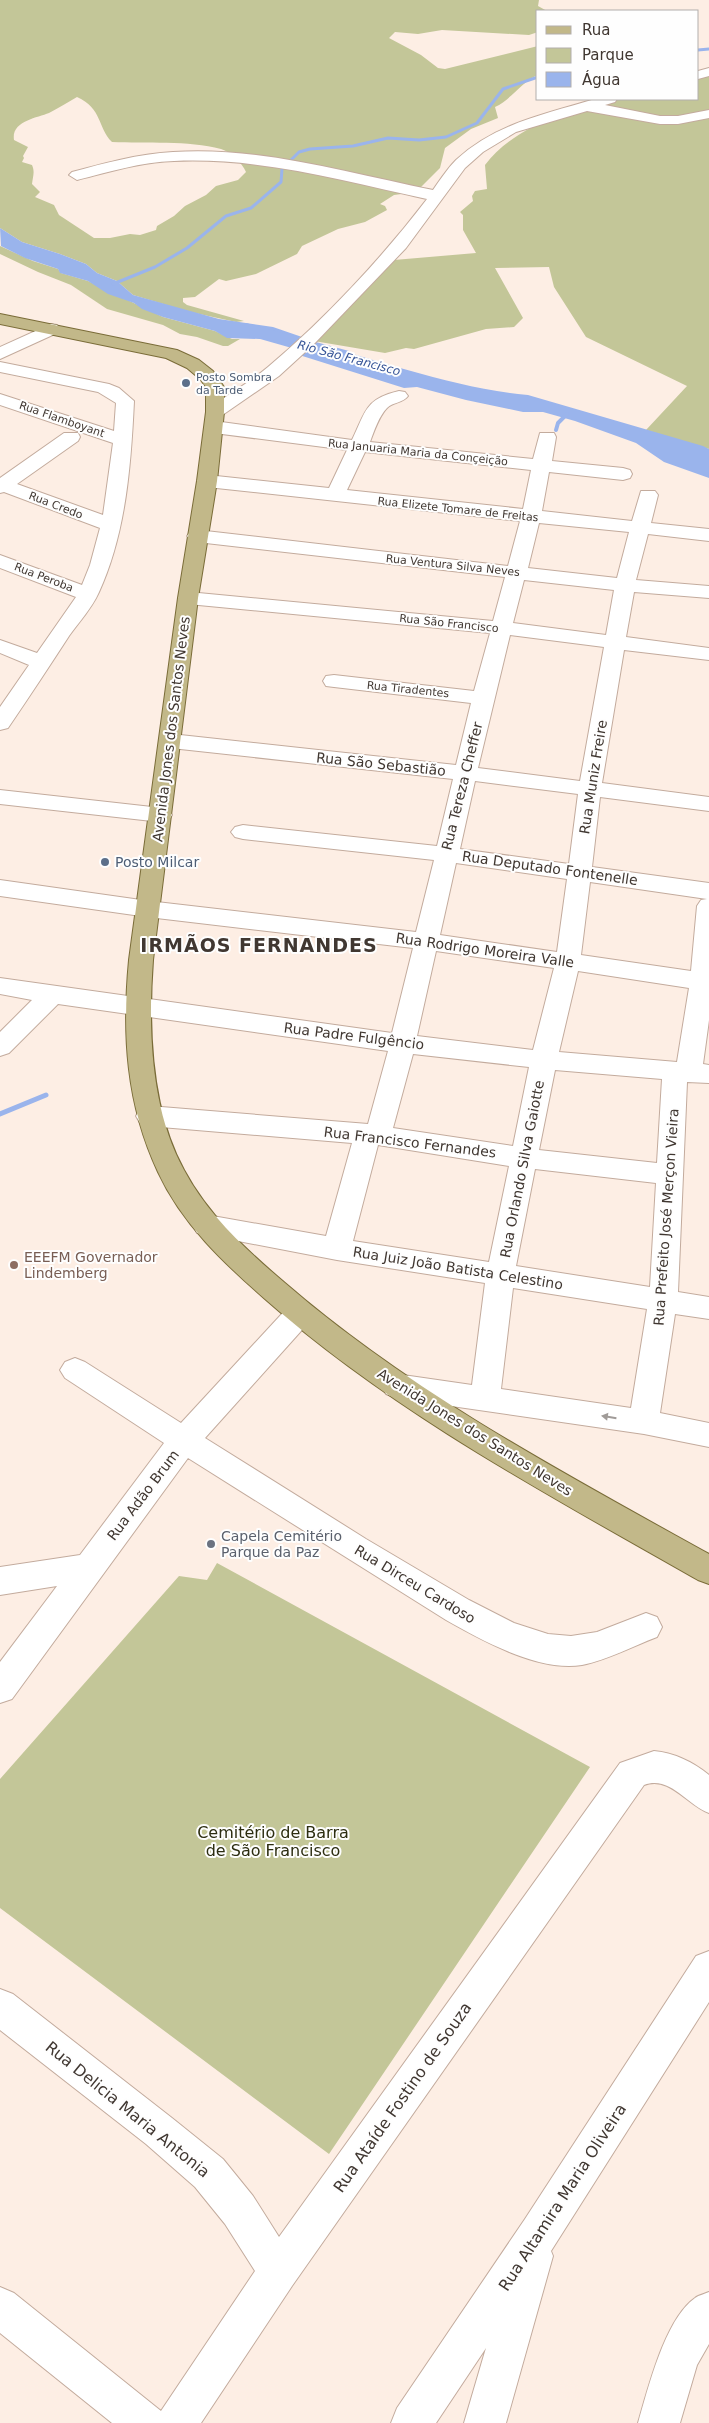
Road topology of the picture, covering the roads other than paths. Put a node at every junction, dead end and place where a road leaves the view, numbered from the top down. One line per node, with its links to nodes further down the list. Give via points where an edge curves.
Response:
1 (606, 100): 2 (street)
2 (583, 106): 3 (street, via 660,120); 5 (street, via 497,135 460,164)
3 (709, 114)
4 (77, 175): 5 (street, via 144,159 227,156 262,160)
5 (437, 196): 13 (street, via 400,245 302,346)
6 (0, 319): 7 (main road, Avenida Jones dos Santos Neves)
7 (51, 329): 8 (street); 13 (main road, Avenida Jones dos Santos Neves, via 143,347 193,364 207,375 215,388)
8 (0, 354)
9 (0, 368): 17 (street, via 113,392 125,401)
10 (399, 396): 16 (street, via 382,402 376,409)
11 (0, 398): 17 (street, Rua Flamboyant)
12 (0, 413): 15 (street)
13 (214, 420): 16 (street, Rua Januaria Maria da Conçeição); 20 (main road, Avenida Jones dos Santos Neves)
14 (547, 437): 18 (street, Rua Tereza Cheffer)
15 (71, 438): 17 (street); 21 (street)
16 (357, 446): 18 (street, Rua Januaria Maria da Conçeição); 22 (street)
17 (122, 448): 25 (street)
18 (540, 466): 19 (street, Rua Januaria Maria da Conçeição); 24 (street, Rua Tereza Cheffer)
19 (622, 474)
20 (207, 482): 22 (street, Rua Elizete Tomare de Freitas); 28 (main road, Avenida Jones dos Santos Neves)
21 (1, 485): 25 (street, Rua Credo)
22 (335, 495): 24 (street, Rua Elizete Tomare de Freitas)
23 (648, 495): 26 (street, Rua Muniz Freire)
24 (531, 517): 26 (street, Rua Elizete Tomare de Freitas); 30 (street, Rua Tereza Cheffer)
25 (111, 525): 33 (street)
26 (638, 527): 27 (street, Rua Elizete Tomare de Freitas); 31 (street, Rua Muniz Freire)
27 (709, 535)
28 (197, 536): 30 (street, Rua Ventura Silva Neves); 34 (main road, Avenida Jones dos Santos Neves)
29 (0, 561): 33 (street, Rua Peroba)
30 (515, 572): 31 (street, Rua Ventura Silva Neves); 35 (street, Rua Tereza Cheffer)
31 (625, 585): 32 (street, Rua Ventura Silva Neves); 36 (street, Rua Muniz Freire)
32 (709, 592)
33 (88, 594): 39 (street)
34 (188, 598): 35 (street, Rua São Francisco); 43 (main road, Avenida Jones dos Santos Neves)
35 (500, 628): 36 (street, Rua São Francisco); 41 (street, Rua Tereza Cheffer)
36 (614, 643): 38 (street, Rua São Francisco); 45 (street, Rua Muniz Freire)
37 (0, 646): 39 (street)
38 (709, 654)
39 (42, 663): 42 (street)
40 (334, 681): 41 (street, Rua Tiradentes)
41 (483, 698): 44 (street, Rua Tereza Cheffer)
42 (0, 723)
43 (171, 741): 44 (street, Rua São Sebastião); 48 (main road, Avenida Jones dos Santos Neves)
44 (465, 773): 45 (street, Rua São Sebastião); 50 (street, Rua Tereza Cheffer)
45 (590, 789): 47 (street, Rua São Sebastião); 51 (street, Rua Muniz Freire)
46 (0, 797): 48 (street)
47 (709, 804)
48 (161, 815): 55 (main road, Avenida Jones dos Santos Neves)
49 (242, 832): 50 (street, Rua Deputado Fontenelle)
50 (445, 854): 51 (street, Rua Deputado Fontenelle); 56 (street, Rua Tereza Cheffer)
51 (579, 872): 53 (street, Rua Deputado Fontenelle); 57 (street, Rua Muniz Freire)
52 (0, 888): 55 (street, Rua Rodrigo Moreira Valle)
53 (709, 891)
54 (709, 906): 58 (street, Rua Prefeito José Merçon Vieira)
55 (148, 909): 56 (street, Rua Rodrigo Moreira Valle); 61 (main road, Avenida Jones dos Santos Neves)
56 (426, 941): 57 (street, Rua Rodrigo Moreira Valle); 62 (street, Rua Tereza Cheffer)
57 (568, 962): 58 (street, Rua Rodrigo Moreira Valle); 64 (street, Rua Muniz Freire)
58 (702, 981): 65 (street, Rua Prefeito José Merçon Vieira)
59 (0, 986): 60 (street, Rua Padre Fulgêncio)
60 (52, 994): 61 (street, Rua Padre Fulgêncio); 63 (street)
61 (138, 1008): 62 (street, Rua Padre Fulgêncio); 66 (main road, Avenida Jones dos Santos Neves, via 142,1083)
62 (403, 1042): 64 (street, Rua Padre Fulgêncio); 67 (street, Rua Tereza Cheffer)
63 (0, 1047)
64 (544, 1059): 65 (street, Rua Padre Fulgêncio); 68 (street, Rua Orlando Silva Gaiotte)
65 (691, 1072): 69 (street, Rua Prefeito José Merçon Vieira)
66 (150, 1116): 67 (street, Rua Francisco Fernandes); 70 (main road, Avenida Jones dos Santos Neves, via 172,1174)
67 (373, 1135): 68 (street, Rua Francisco Fernandes); 71 (street, Rua Tereza Cheffer)
68 (524, 1158): 69 (street, Rua Francisco Fernandes); 72 (street, Rua Orlando Silva Gaiotte)
69 (669, 1174): 73 (street, Rua Prefeito José Merçon Vieira)
70 (207, 1226): 71 (street, Rua Juiz João Batista Celestino); 75 (main road, Avenida Jones dos Santos Neves, via 235,1256)
71 (337, 1249): 72 (street, Rua Juiz João Batista Celestino)
72 (501, 1273): 73 (street, Rua Juiz João Batista Celestino); 78 (street, Rua Orlando Silva Gaiotte)
73 (663, 1301): 74 (street, Rua Juiz João Batista Celestino); 79 (street, Rua Prefeito José Merçon Vieira)
74 (709, 1308)
75 (300, 1313): 77 (main road, Avenida Jones dos Santos Neves); 81 (street, Rua Adão Brum)
76 (75, 1370): 81 (street, Rua Dirceu Cardoso)
77 (396, 1386): 78 (street); 82 (main road, Avenida Jones dos Santos Neves, via 572,1493)
78 (484, 1398): 79 (street, one-way to 78)
79 (644, 1422): 80 (street)
80 (709, 1435)
81 (184, 1440): 83 (street, Rua Adão Brum); 85 (street, Rua Dirceu Cardoso, via 343,1541 506,1636 549,1648 587,1650)
82 (706, 1567)
83 (88, 1568): 84 (street); 86 (street, Rua Adão Brum)
84 (0, 1581)
85 (646, 1627)
86 (0, 1688)
87 (709, 1798): 91 (street, Rua Ataíde Fostino de Souza, via 678,1772 663,1767 643,1768 632,1774)
88 (709, 1969): 90 (street, Rua Altamira Maria Oliveira)
89 (0, 2007): 91 (street, Rua Delicia Maria Antonia, via 209,2173 239,2210)
90 (540, 2233): 96 (street, Rua Altamira Maria Oliveira); 97 (street)
91 (278, 2272): 95 (street, Rua Ataíde Fostino de Souza)
92 (0, 2307): 94 (street)
93 (709, 2312): 98 (street, via 696,2325 680,2352)
94 (145, 2423)
95 (177, 2423)
96 (412, 2423)
97 (485, 2423)
98 (659, 2423)

